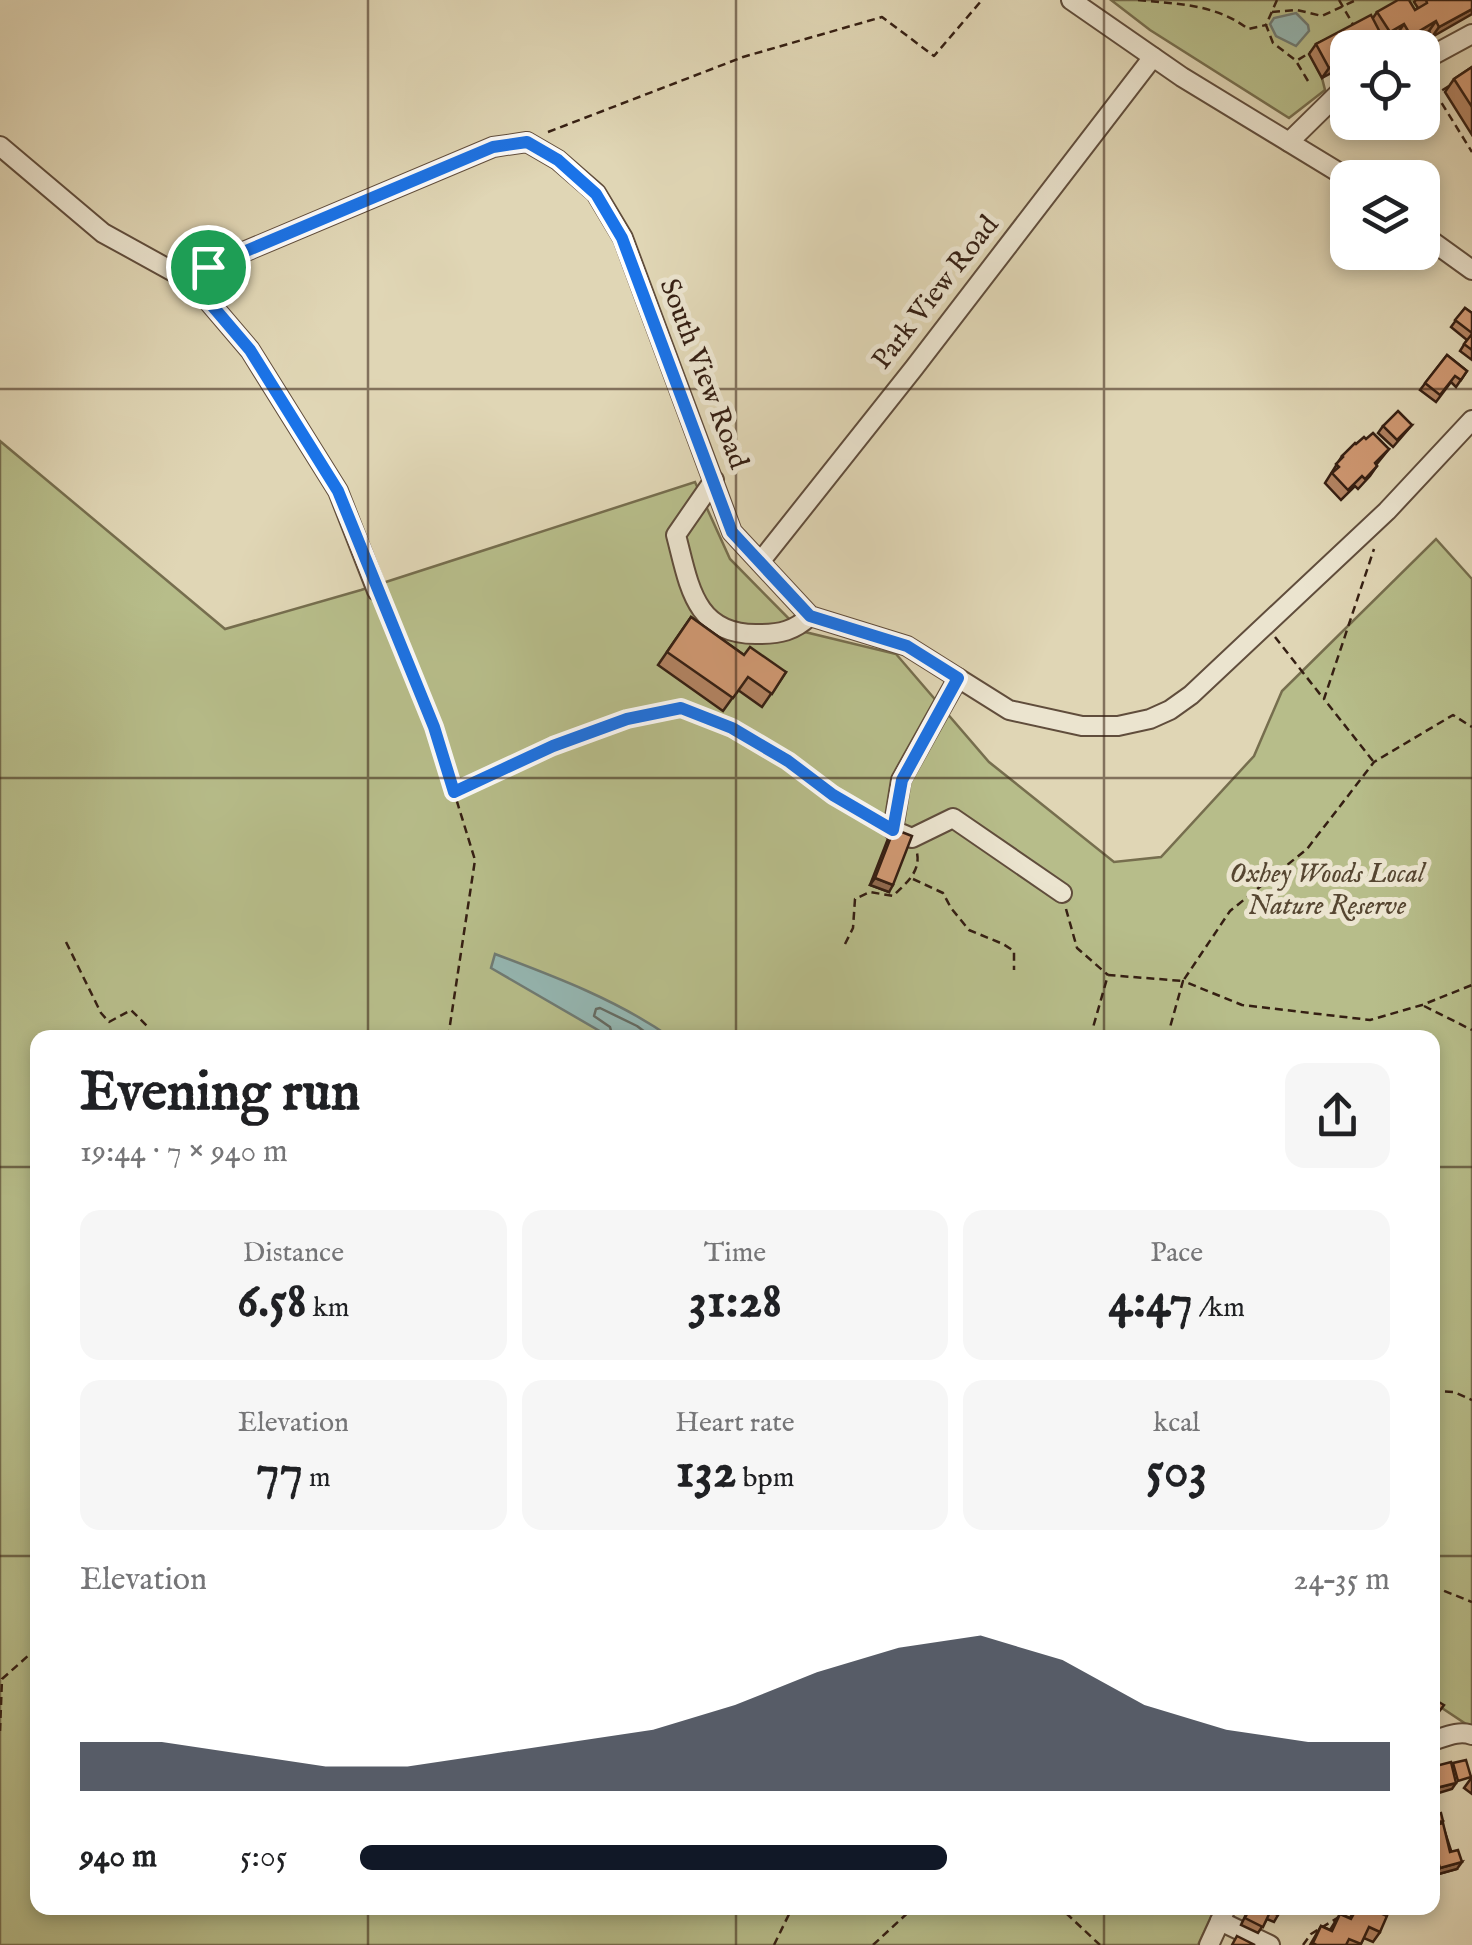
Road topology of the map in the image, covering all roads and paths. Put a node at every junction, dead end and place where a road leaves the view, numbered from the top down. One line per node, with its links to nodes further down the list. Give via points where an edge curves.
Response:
1 (982, 0): 20 (path, via 934,56 882,16 744,57)
2 (1071, 0): 14 (street)
3 (1138, 0): 9 (path, via 1202,6 1248,30)
4 (1276, 0): 8 (path)
5 (1339, 0): 7 (path)
6 (1356, 0): 7 (path)
7 (1343, 7): 8 (path, via 1322,16); 10 (path)
8 (1272, 12): 9 (path)
9 (1266, 25): 15 (path, via 1272,43)
10 (1352, 29)
11 (1472, 34): 12 (street)
12 (1440, 51)
13 (1310, 53): 15 (path)
14 (1153, 57): 19 (street); 30 (street, Park View Road)
15 (1296, 60): 17 (path)
16 (1460, 79): 22 (path, via 1436,94)
17 (1308, 82)
18 (1330, 102): 19 (street)
19 (1289, 142): 23 (street)
20 (530, 144): 26 (street, via 493,147 208,267); 28 (street, South View Road, via 596,194 622,238)
21 (0, 146): 26 (street, via 104,234)
22 (1472, 152)
23 (1330, 167)
24 (1440, 247): 25 (street)
25 (1472, 270)
26 (192, 282): 31 (street, via 250,350 338,491)
27 (1472, 420): 33 (street)
28 (714, 480): 30 (street, South View Road, via 732,532); 32 (street, via 676,535 703,614 734,632 756,634 798,627)
29 (1374, 548): 35 (path)
30 (760, 562): 32 (street, South View Road)
31 (378, 591): 38 (path)
32 (810, 616): 34 (street, via 907,646)
33 (1266, 625): 34 (street, via 1170,710 1118,726 1082,726 1009,710); 35 (path)
34 (958, 678): 39 (street, via 902,780)
35 (1324, 699): 37 (path)
36 (1472, 727): 37 (path, via 1453,716)
37 (1374, 762): 47 (path, via 1307,848 1230,911)
38 (454, 792): 39 (path, via 553,746 681,708 732,728); 51 (path, via 475,860)
39 (893, 830): 40 (street)
40 (912, 838): 41 (path, via 919,859); 42 (street, via 952,818)
41 (912, 878): 44 (path, via 893,896 870,892 855,900); 45 (path, via 943,893 969,930 1014,952)
42 (1062, 893): 46 (path, via 1078,948)
43 (66, 942): 50 (path, via 101,1013 110,1022 130,1010)
44 (845, 944)
45 (1014, 970)
46 (1108, 975): 47 (path); 52 (path)
47 (1183, 981): 49 (path, via 1242,1005 1370,1020); 53 (path)
48 (1472, 985): 49 (path)
49 (1422, 1004): 54 (path)
50 (148, 1027)
51 (449, 1030)
52 (1092, 1030)
53 (1168, 1030)
54 (1472, 1030)
55 (1440, 1392): 56 (path)
56 (1472, 1400)
57 (1440, 1589): 58 (path)
58 (1472, 1602)
59 (30, 1654): 60 (path, via 2,1679)
60 (0, 1731)
61 (1472, 1735): 62 (street)
62 (1440, 1738)
63 (789, 1915): 69 (path)
64 (905, 1915): 70 (path)
65 (1068, 1915): 71 (path)
66 (1223, 1915): 72 (street)
67 (1225, 1915): 73 (street)
68 (1342, 1915): 74 (path)
69 (774, 1945)
70 (873, 1945)
71 (1100, 1945)
72 (1208, 1945)
73 (1270, 1945)
74 (1303, 1945)

